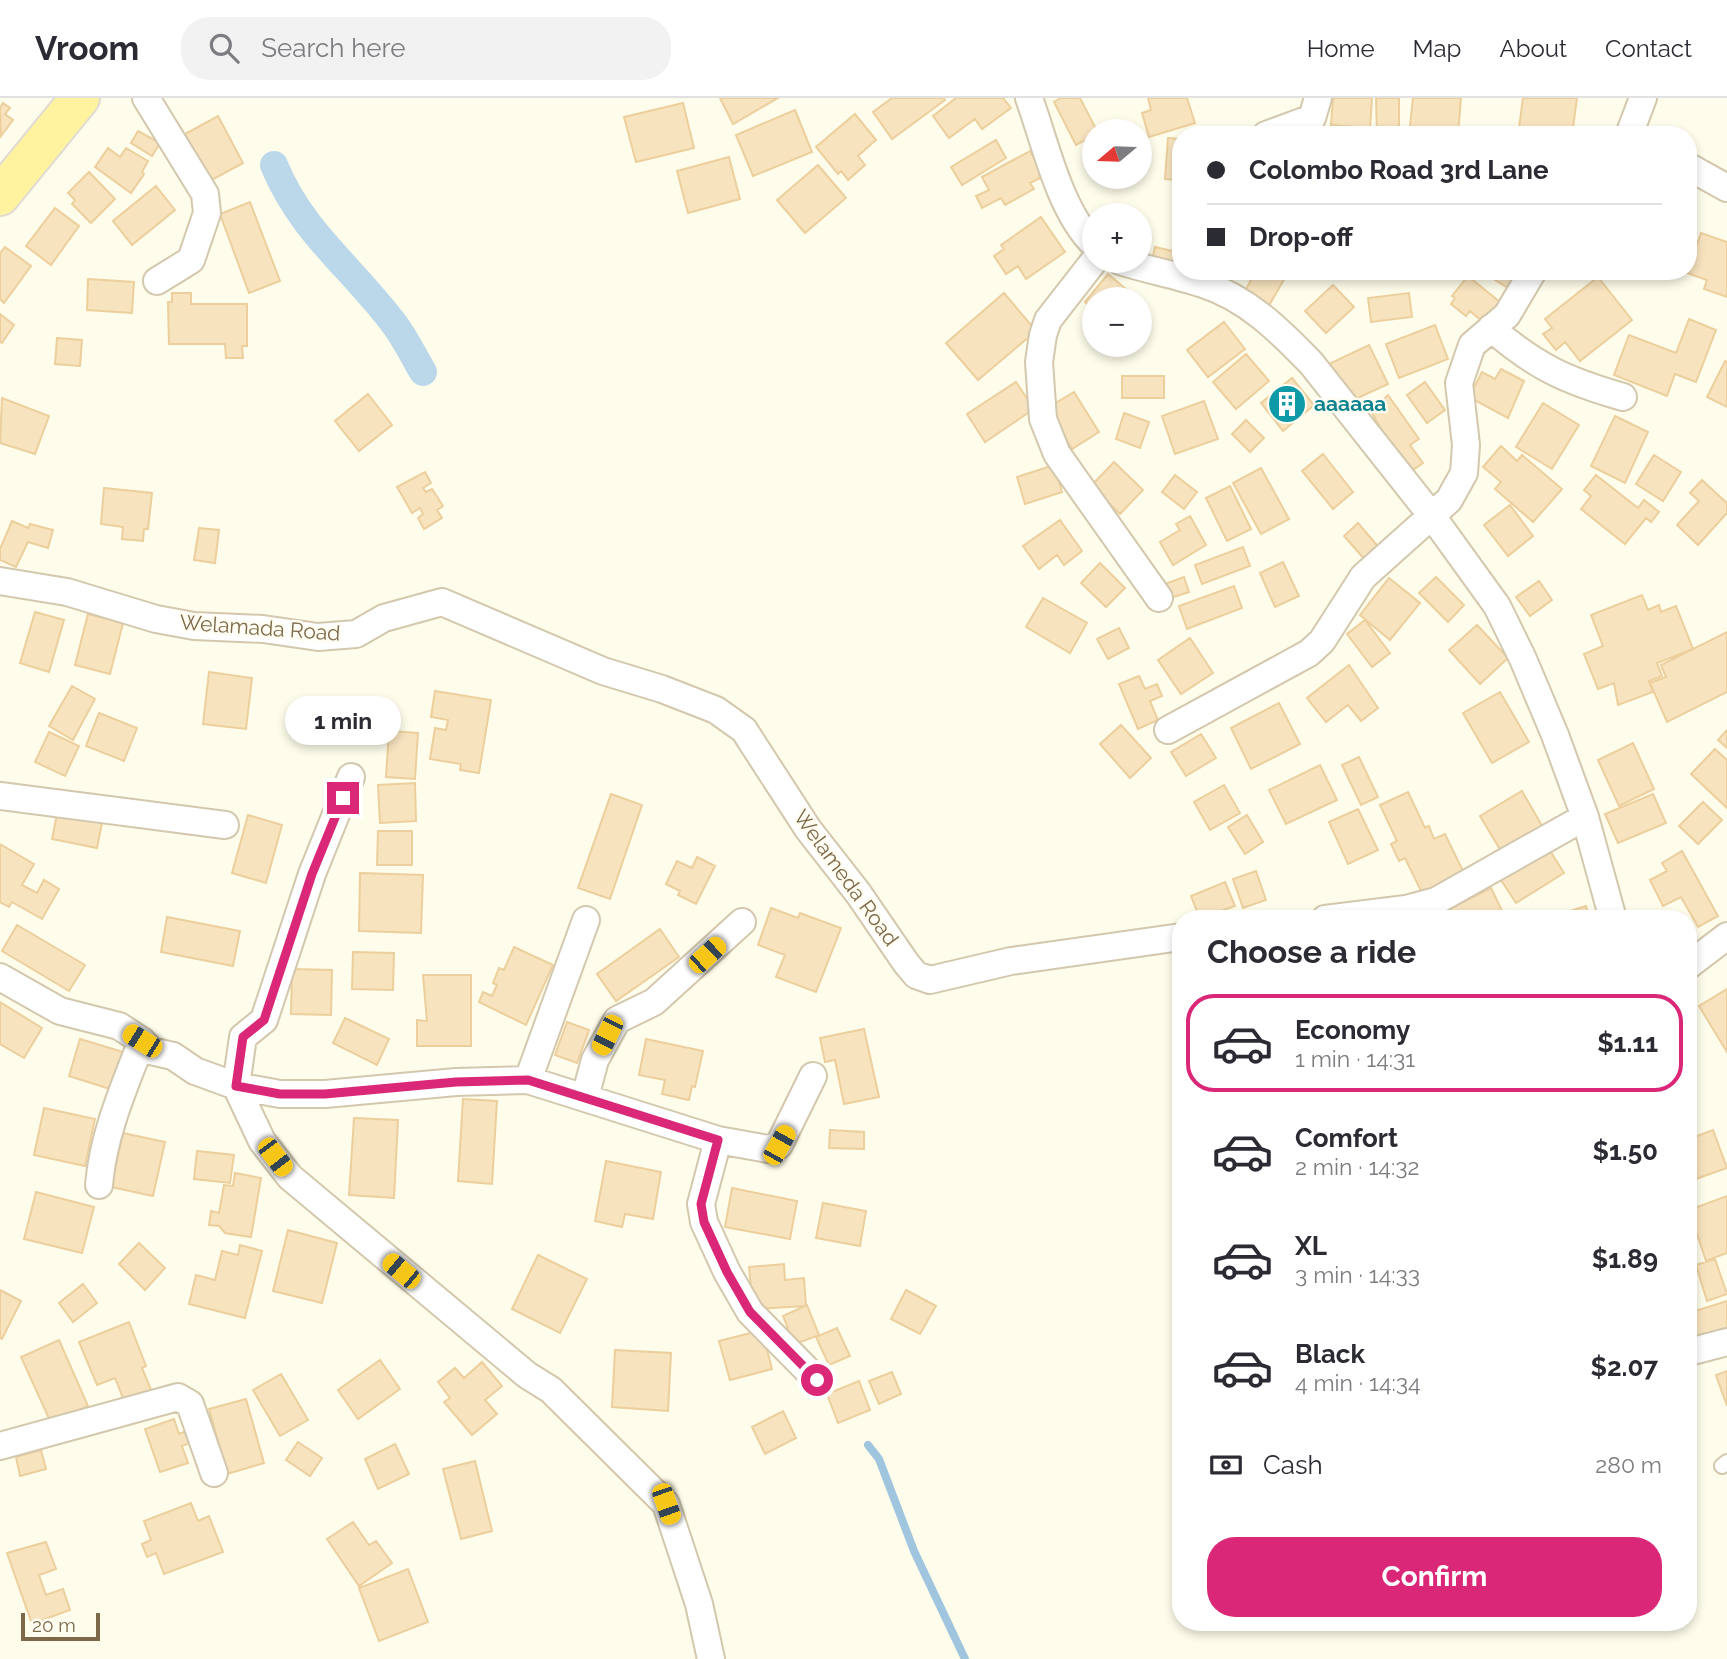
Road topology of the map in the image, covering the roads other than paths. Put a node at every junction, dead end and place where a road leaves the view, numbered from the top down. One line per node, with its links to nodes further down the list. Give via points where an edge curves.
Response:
1 (80, 98): 10 (main road)
2 (146, 98): 16 (street, via 205,194 207,214 191,260)
3 (1029, 98): 11 (street)
4 (1318, 98): 6 (street, via 1312,118)
5 (1643, 98): 7 (street)
6 (1290, 126)
7 (1632, 126)
8 (1697, 171): 9 (street)
9 (1727, 188)
10 (0, 196)
11 (1082, 233)
12 (1152, 267): 13 (street)
13 (1172, 271)
14 (1085, 273): 22 (street, via 1048,320 1043,335 1039,362 1043,419 1057,454)
15 (1528, 280): 18 (street, via 1507,315)
16 (157, 281)
17 (1225, 282): 20 (street, via 1311,363)
18 (1491, 328): 19 (street, via 1517,350 1569,381); 20 (street, via 1472,345 1459,383 1466,445 1464,473 1449,500)
19 (1623, 397)
20 (1432, 516): 24 (street, via 1363,577 1322,641 1309,653); 27 (street, via 1497,606)
21 (0, 581): 23 (street, Welamada Road, via 67,592 194,626 318,637 356,634 384,618 442,602)
22 (1159, 598)
23 (550, 650): 34 (street, Welameda Road, via 716,710 744,730 808,829 916,975 930,980 1011,961)
24 (1168, 730)
25 (351, 778): 40 (street, via 312,874 264,1020 243,1037)
26 (0, 796): 28 (street)
27 (1585, 817): 29 (street, via 1436,901); 30 (street)
28 (225, 825)
29 (1398, 910)
30 (1611, 910)
31 (586, 920): 39 (street)
32 (741, 922): 41 (street, via 654,1002 617,1020 595,1060)
33 (1727, 936): 35 (street)
34 (1172, 938)
35 (1697, 959)
36 (0, 977): 37 (street, via 60,1011 119,1026)
37 (142, 1041): 40 (street, via 151,1051 173,1056 195,1071); 43 (street, via 113,1119)
38 (813, 1076): 42 (street, via 779,1145 768,1149)
39 (528, 1080): 40 (street, via 325,1094 280,1094); 41 (street)
40 (236, 1086): 49 (street, via 262,1141 290,1177 527,1375 551,1390 666,1504 699,1604)
41 (585, 1097): 42 (street)
42 (718, 1140): 46 (street, via 701,1204 704,1222 750,1312)
43 (99, 1185)
44 (1727, 1342): 45 (street)
45 (1697, 1350)
46 (817, 1380)
47 (0, 1446): 48 (street, via 178,1397 190,1404)
48 (214, 1472)
49 (711, 1659)

